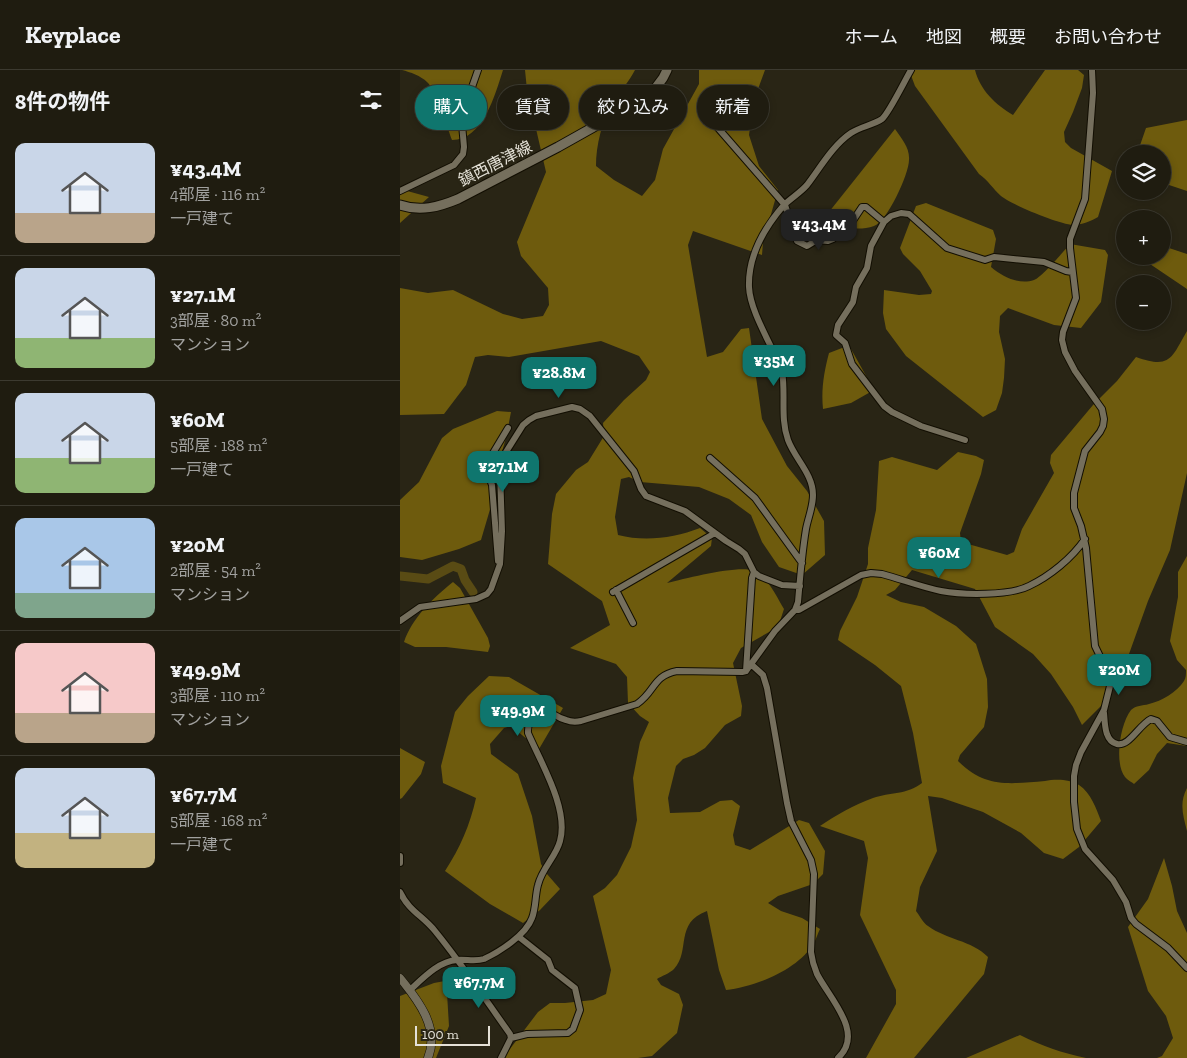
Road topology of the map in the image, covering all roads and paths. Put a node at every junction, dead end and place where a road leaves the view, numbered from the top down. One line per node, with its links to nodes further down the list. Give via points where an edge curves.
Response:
1 (478, 70): 6 (street, via 464,110 464,147 459,160)
2 (667, 70): 7 (main road, 鎮西唐津線, via 654,90 640,101 458,199 429,208)
3 (911, 70): 8 (street, via 888,113 840,143 804,188)
4 (1092, 70): 10 (street, via 1085,199 1070,239)
5 (720, 130): 8 (street)
6 (400, 190)
7 (400, 205)
8 (784, 205): 9 (street, via 797,241 806,246 817,240 833,239 852,222 862,207); 16 (street, via 754,252 749,288 752,305 782,371 788,442 812,486)
9 (884, 222): 10 (street, via 891,216 909,214 947,248 985,260 994,257 1044,262); 12 (street, via 871,246 867,268 836,335 846,343 852,364 884,406 921,426)
10 (1072, 272): 15 (street, via 1076,298 1062,340 1065,352 1102,409 1104,419 1100,432 1085,451 1074,493 1074,508)
11 (508, 428): 17 (street, via 490,458 488,472)
12 (965, 440)
13 (710, 458): 16 (street, via 755,498)
14 (715, 533): 17 (street, via 685,511 646,496 634,471 590,416 572,407 529,420 506,452 500,471); 18 (street, via 745,554); 22 (street, via 615,591)
15 (1085, 539): 20 (street, via 1076,552 1045,577 1018,590 988,593 942,591 871,573 861,575); 25 (street, via 1095,646 1109,679)
16 (802, 563): 19 (street)
17 (500, 564): 21 (street, via 491,589 482,597 420,607)
18 (754, 572): 19 (street, via 770,582); 24 (street)
19 (800, 586): 20 (street)
20 (795, 610): 23 (street)
21 (400, 621)
22 (633, 623)
23 (752, 665): 24 (street); 38 (street, via 763,674 791,821 814,874 813,962 848,1032 848,1044)
24 (746, 671): 30 (street, via 668,673 660,677 637,704 581,721 546,714 531,720 528,734 558,800 562,829 561,841 538,884 531,922)
25 (1104, 710): 26 (street, via 1107,736 1113,743 1126,743 1144,722 1151,719 1157,721 1170,737); 32 (street, via 1076,765 1074,802 1077,829 1085,849 1113,880 1131,918)
26 (1187, 742)
27 (400, 856): 28 (street)
28 (400, 863)
29 (400, 892): 31 (street, via 405,903 433,928)
30 (519, 937): 31 (street, via 483,959); 35 (street, via 548,960 552,970 574,988 580,1010 573,1029 568,1033)
31 (457, 960): 34 (street, via 445,962); 35 (street)
32 (1187, 968)
33 (400, 978): 34 (street)
34 (410, 990): 36 (street, via 427,1017 432,1034)
35 (511, 1038): 37 (street)
36 (428, 1058)
37 (501, 1058)
38 (838, 1058)

